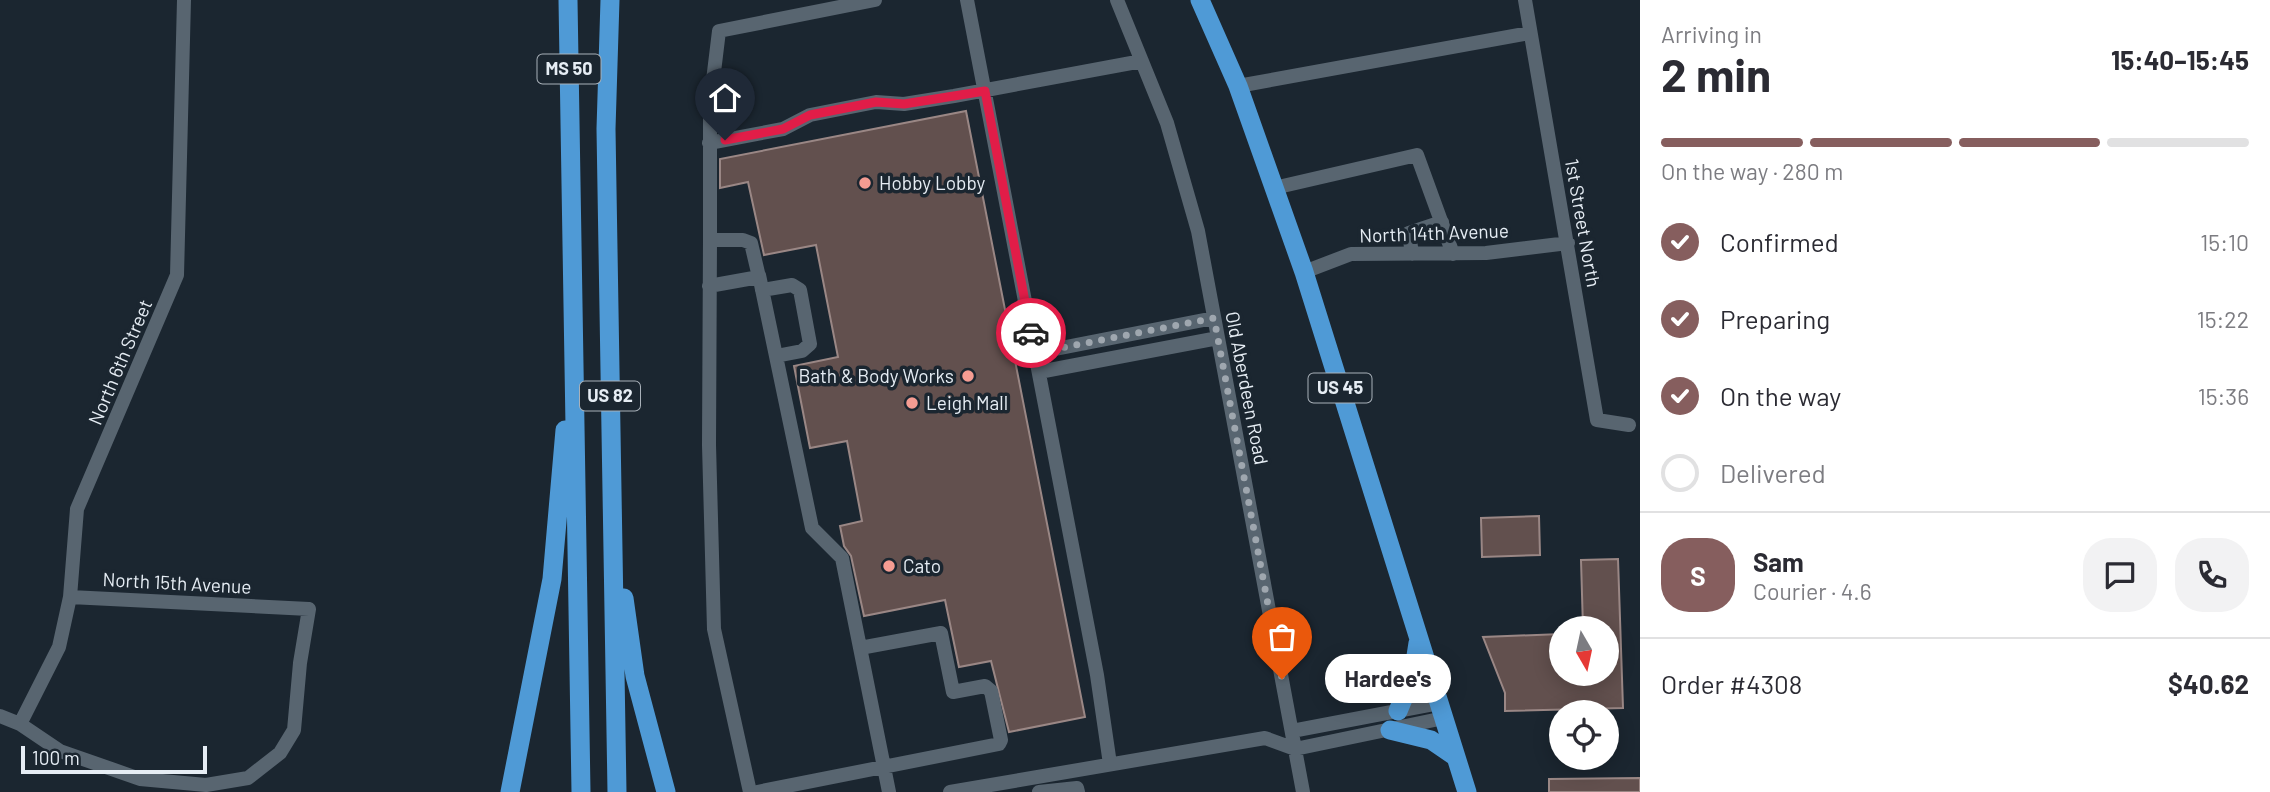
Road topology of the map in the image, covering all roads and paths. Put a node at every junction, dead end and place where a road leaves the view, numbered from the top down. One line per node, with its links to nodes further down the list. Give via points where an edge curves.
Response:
1 (184, 0): 33 (street, North 6th Street, via 177,275 77,509)
2 (568, 0): 14 (highway, MS 50)
3 (576, 0): 14 (highway, US 82)
4 (610, 0): 32 (highway, US 82, via 606,129)
5 (875, 0): 15 (street, via 719,31)
6 (967, 0): 13 (street)
7 (1117, 0): 11 (street, Old Aberdeen Road)
8 (1200, 0): 12 (highway, US 45)
9 (1525, 0): 10 (street, 1st Street North)
10 (1529, 33): 12 (street); 19 (street, 1st Street North)
11 (1142, 61): 13 (street); 25 (street, Old Aberdeen Road, via 1167,123 1198,231)
12 (1238, 86): 16 (highway, US 45)
13 (985, 91): 15 (street, via 904,104 876,102 810,115 783,129); 28 (street)
14 (570, 138): 27 (highway, US 82)
15 (709, 143): 18 (street)
16 (1274, 188): 17 (street, via 1417,155); 22 (highway, US 45)
17 (1442, 222): 20 (street, via 1409,233); 21 (street)
18 (710, 240): 23 (street, via 751,243); 24 (street)
19 (1568, 243): 21 (street, North 14th Avenue); 31 (street, 1st Street North, via 1597,420)
20 (1412, 254): 21 (street, North 14th Avenue); 22 (street, North 14th Avenue, via 1351,254)
21 (1453, 254)
22 (1304, 272): 34 (highway, US 45)
23 (760, 283): 24 (street); 29 (street); 29 (street, via 792,285 800,290 803,301 810,344 802,351)
24 (709, 285): 51 (street, via 714,628)
25 (1214, 318): 26 (street, Old Aberdeen Road); 28 (street)
26 (1218, 338): 30 (street); 41 (street, Old Aberdeen Road)
27 (573, 342): 47 (highway, via 552,579); 48 (highway, US 82)
28 (1035, 353): 30 (street)
29 (776, 356): 35 (street, via 812,528 842,558)
30 (1039, 372): 44 (street)
31 (1629, 425)
32 (612, 512): 49 (highway, US 82); 50 (highway, via 635,676)
33 (70, 597): 39 (street, North 6th Street, via 60,647); 46 (street, North 15th Avenue, via 309,609 294,730 280,752 248,778 206,785)
34 (1419, 638): 36 (highway, US 45); 37 (highway, via 1413,675)
35 (860, 648): 45 (street); 45 (street, via 941,633 953,692 985,685 991,691 999,744)
36 (1441, 710): 37 (street); 40 (street); 43 (highway, US 45)
37 (1398, 711): 41 (street)
38 (0, 716): 39 (street)
39 (20, 724): 46 (street, via 60,751)
40 (1390, 730): 42 (street); 43 (highway, via 1431,740)
41 (1292, 732): 42 (street, Old Aberdeen Road)
42 (1295, 748): 44 (street, via 1265,738); 57 (street, Old Aberdeen Road)
43 (1456, 757): 58 (highway, US 45)
44 (1110, 764): 54 (street)
45 (885, 768): 52 (street); 53 (street)
46 (139, 785)
47 (510, 792)
48 (581, 792)
49 (617, 792)
50 (666, 792)
51 (750, 792)
52 (757, 792)
53 (889, 792)
54 (950, 792)
55 (1040, 792): 56 (street, via 1066,787)
56 (1078, 792)
57 (1303, 792)
58 (1467, 792)

